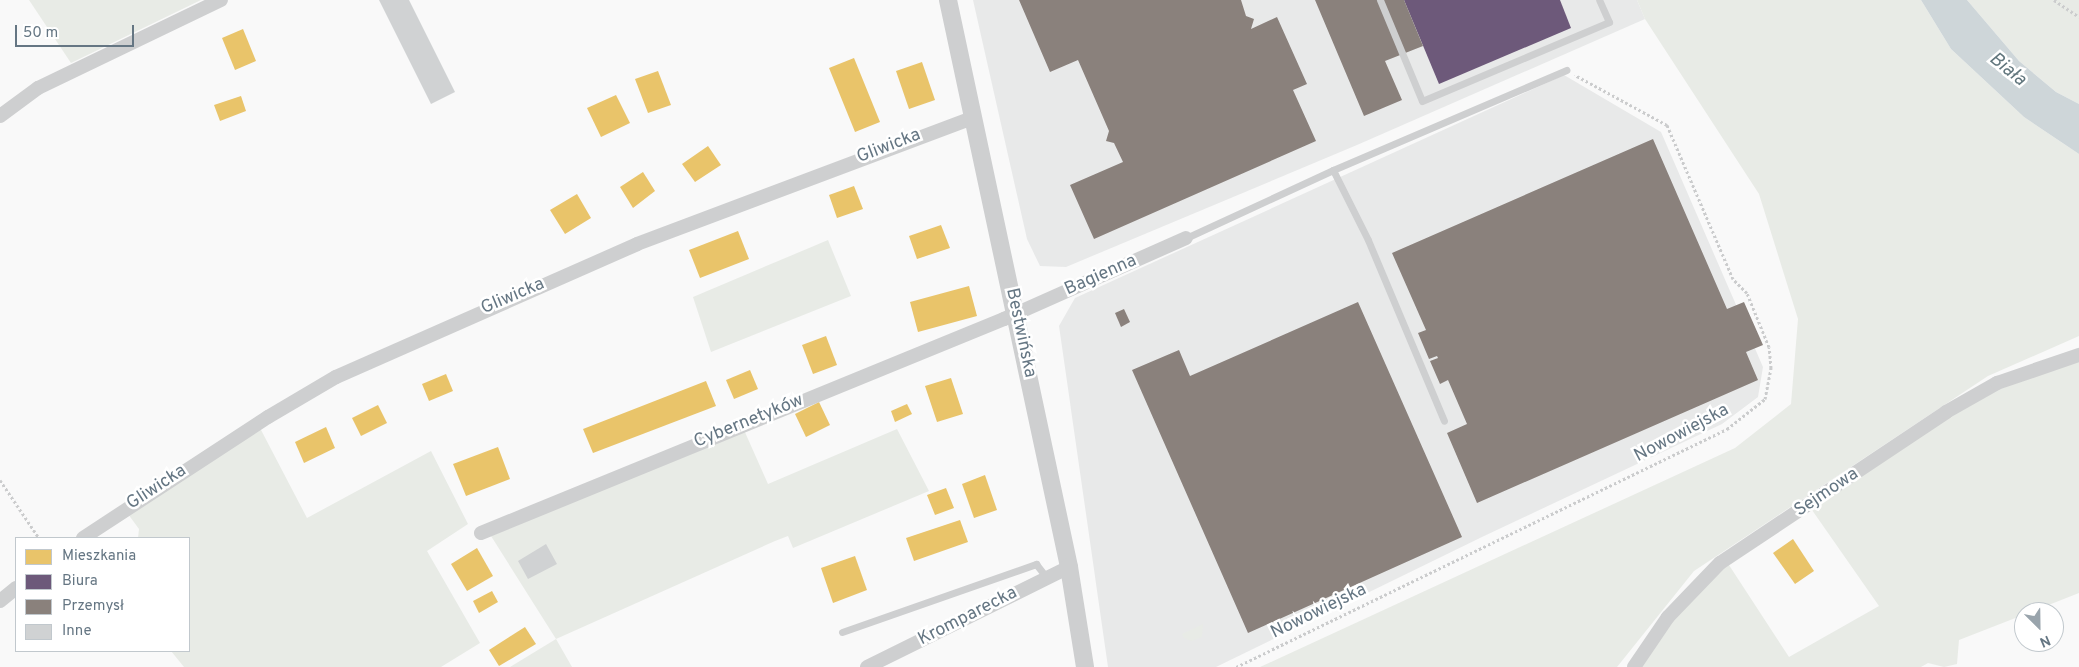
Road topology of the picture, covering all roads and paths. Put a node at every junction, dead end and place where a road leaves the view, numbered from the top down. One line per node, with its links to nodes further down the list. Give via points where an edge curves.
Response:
1 (221, 0): 8 (street, via 38,88)
2 (948, 0): 9 (street, Bestwińska)
3 (1380, 0): 4 (lane, via 1422,101 1608,22)
4 (1599, 0)
5 (2054, 0): 6 (path)
6 (2079, 17)
7 (1566, 70): 10 (lane); 26 (path, Nowowiejska, via 1667,125 1732,279 1746,293 1769,347 1771,368 1764,399 1728,429)
8 (0, 116)
9 (974, 117): 12 (street, Bestwińska); 18 (street, Gliwicka, via 637,244 336,377 268,417)
10 (1333, 170): 11 (lane); 14 (lane, via 1368,240)
11 (1186, 238): 12 (street, Bagienna)
12 (1016, 313): 16 (street, Cybernetyków); 19 (street, Bestwińska)
13 (2079, 355): 27 (street, Sejmowa, via 1997,383 1946,412 1822,498 1720,562 1668,617)
14 (1444, 421)
15 (0, 480): 17 (path)
16 (481, 532)
17 (38, 537)
18 (85, 537)
19 (1069, 567): 20 (street, Kromparecka); 25 (street, Bestwińska)
20 (1047, 578): 23 (lane, via 1036,564); 24 (street, Kromparecka)
21 (15, 589): 22 (street)
22 (0, 601)
23 (842, 632)
24 (867, 667)
25 (1085, 667)
26 (1236, 667)
27 (1634, 667)

